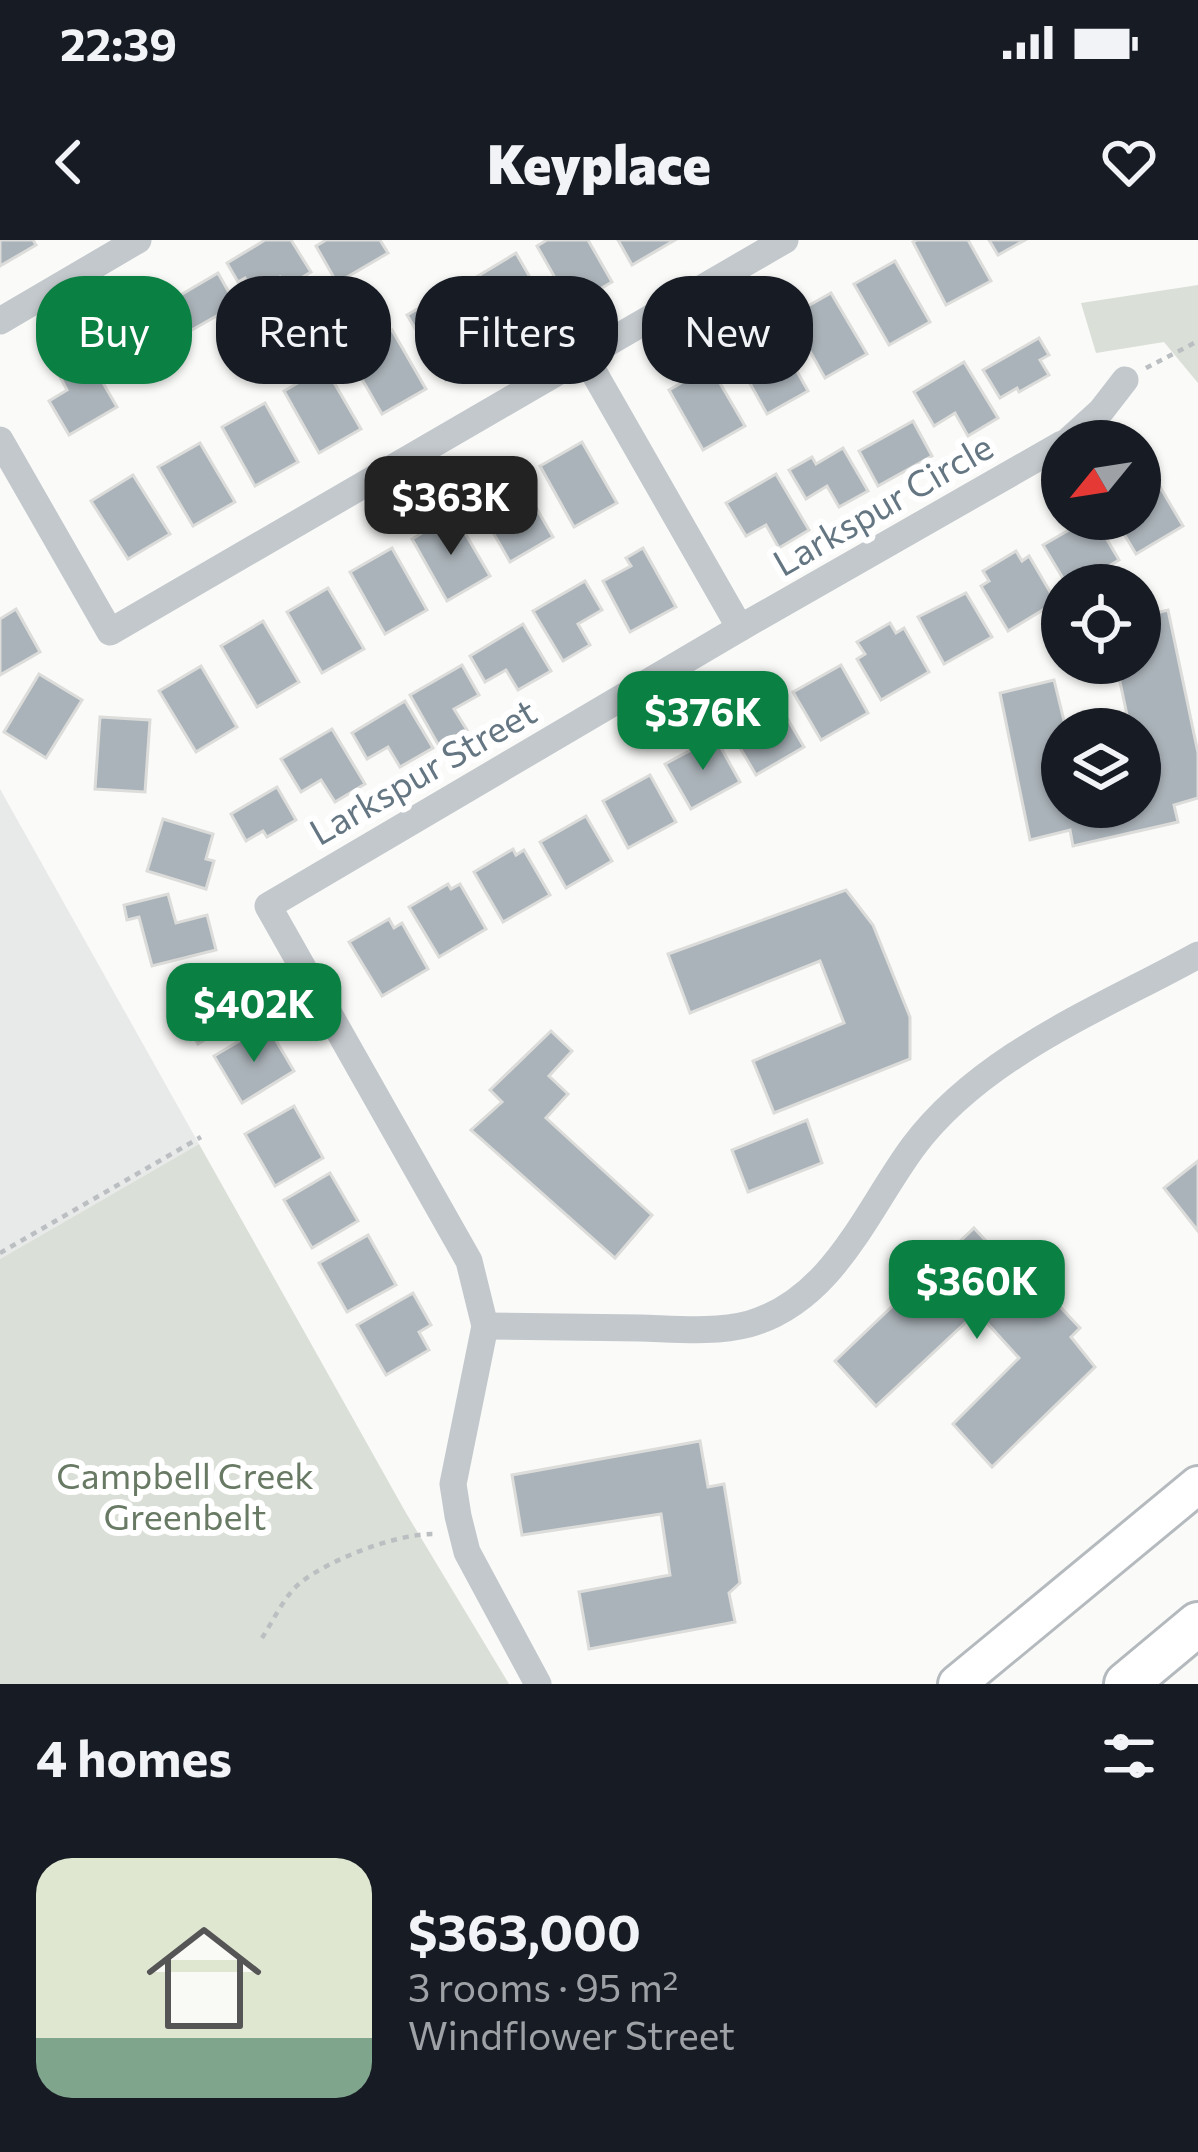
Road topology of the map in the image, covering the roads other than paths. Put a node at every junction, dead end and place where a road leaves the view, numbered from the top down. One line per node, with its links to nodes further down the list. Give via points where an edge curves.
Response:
1 (138, 240): 3 (street)
2 (785, 240): 4 (street)
3 (0, 321)
4 (618, 338)
5 (1125, 380): 8 (street, Larkspur Circle)
6 (538, 384): 9 (street, via 110,632)
7 (600, 384): 11 (street)
8 (1091, 420)
9 (0, 440)
10 (1041, 457): 11 (street, Larkspur Circle)
11 (740, 628): 13 (street, Larkspur Street, via 268,906 451,1224)
12 (1198, 955): 13 (street, via 1002,1063 943,1109 839,1260 782,1311 700,1329)
13 (485, 1326): 16 (street, via 453,1484 487,1593)
14 (1198, 1485): 17 (main road)
15 (1198, 1624): 18 (highway)
16 (538, 1684)
17 (958, 1684)
18 (1126, 1684)

